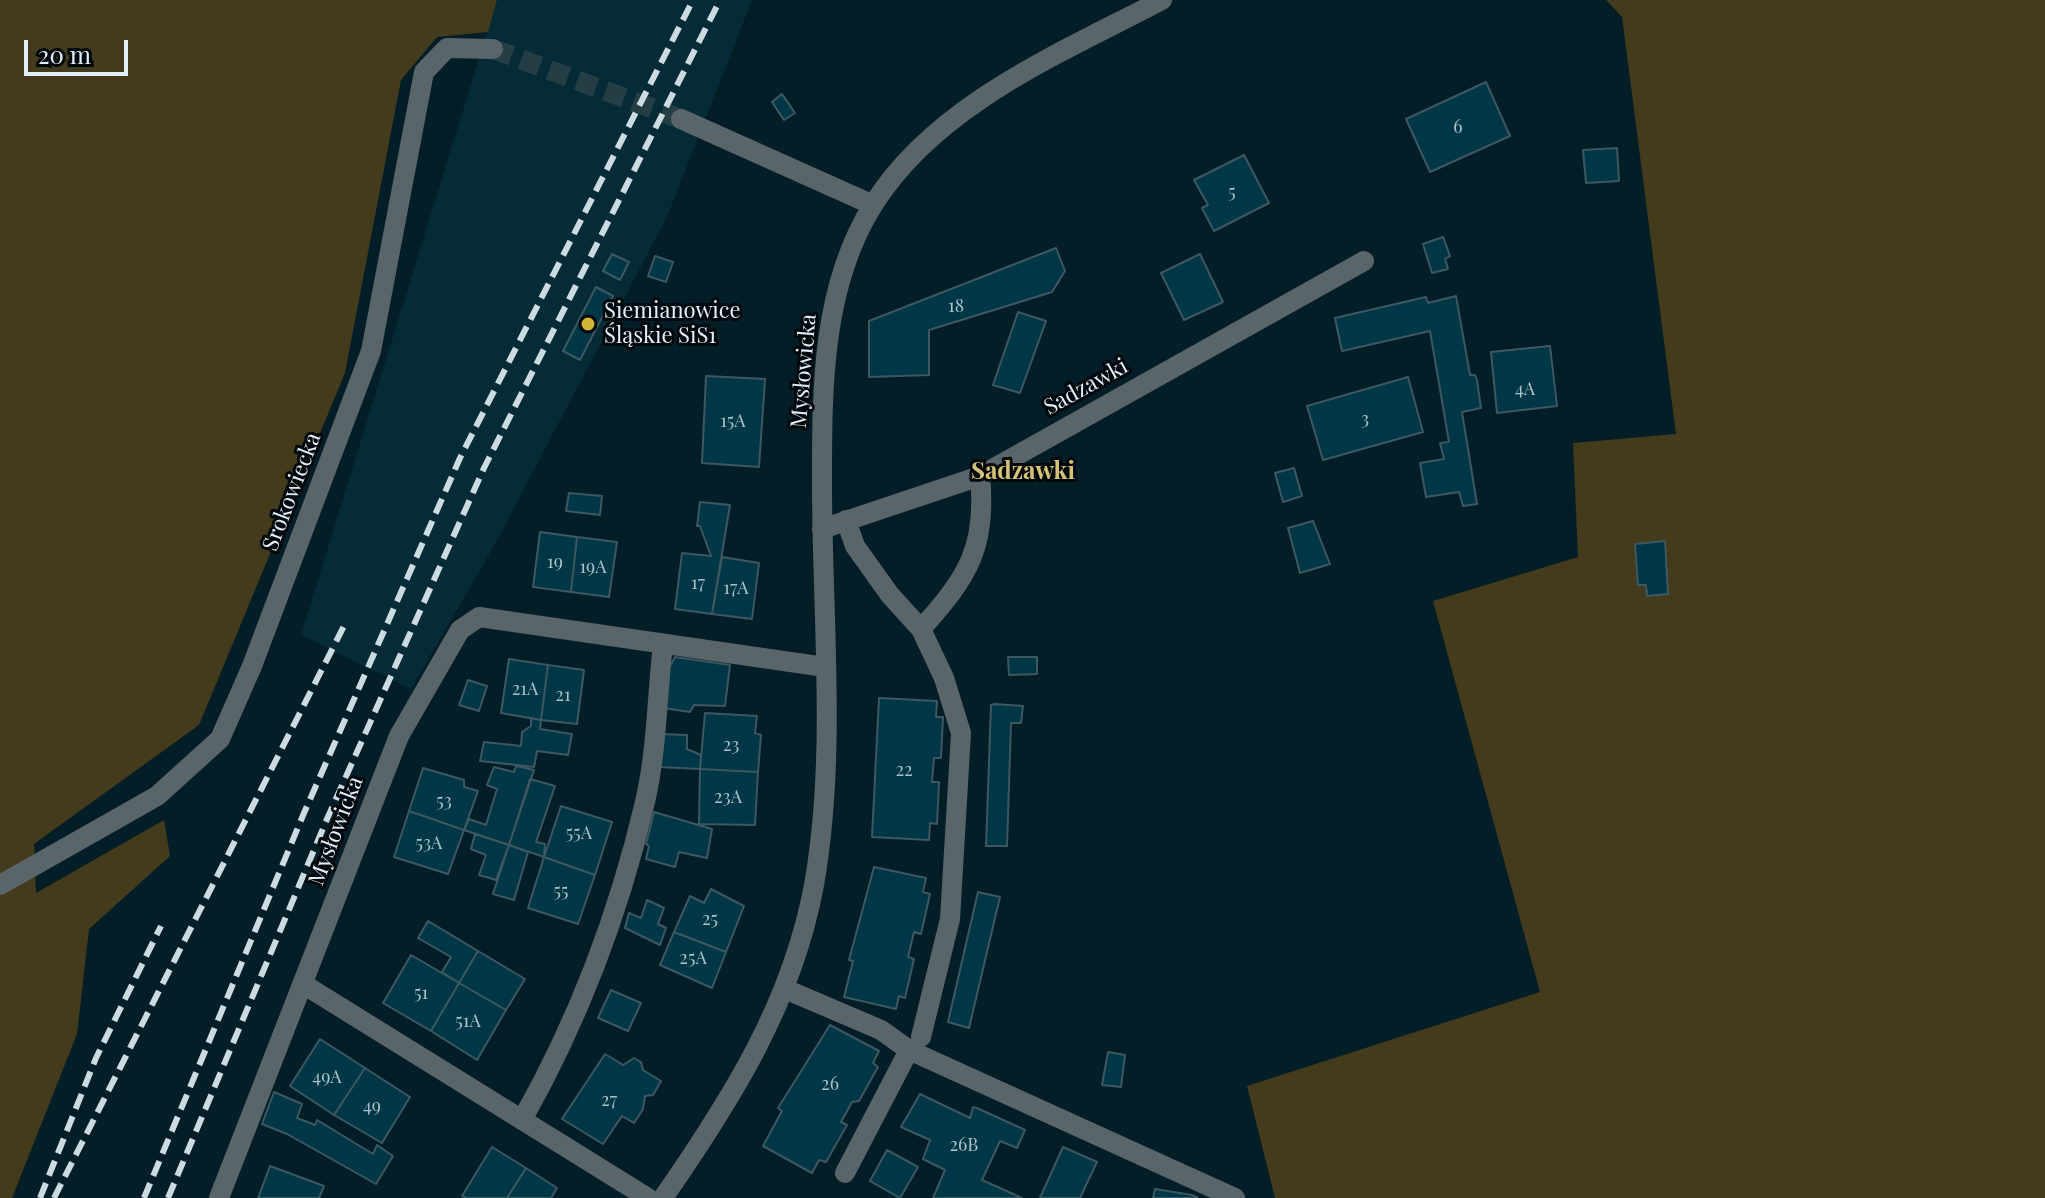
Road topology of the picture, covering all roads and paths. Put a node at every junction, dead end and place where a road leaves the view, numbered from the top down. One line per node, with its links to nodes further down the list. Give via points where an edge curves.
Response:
1 (1162, 0): 4 (street, Mysłowicka, via 986,98 906,162)
2 (493, 49): 12 (street, Srokowiecka, via 447,48 424,72 371,351 220,739 157,796)
3 (681, 119): 4 (street)
4 (873, 205): 8 (street, Mysłowicka, via 847,261 827,340)
5 (1364, 261): 6 (street, Sadzawki)
6 (980, 476): 7 (street, Sadzawki); 9 (street, via 983,509 970,566 957,590)
7 (846, 520): 8 (street, Sadzawki); 9 (street, via 855,546)
8 (822, 529): 11 (street, Mysłowicka)
9 (921, 629): 15 (street, via 961,733 953,899)
10 (663, 644): 11 (street, Mysłowicka); 13 (street, Mysłowicka, via 479,617 460,630 399,736); 16 (street, via 645,800 589,985)
11 (825, 667): 14 (street, Mysłowicka, via 824,792 815,880)
12 (0, 885)
13 (303, 984): 16 (street); 18 (street, Mysłowicka)
14 (785, 989): 15 (street); 20 (street, Mysłowicka, via 746,1073)
15 (915, 1044): 17 (street); 21 (street)
16 (522, 1120): 19 (street)
17 (845, 1173)
18 (219, 1198)
19 (648, 1198)
20 (663, 1198)
21 (1235, 1198)

